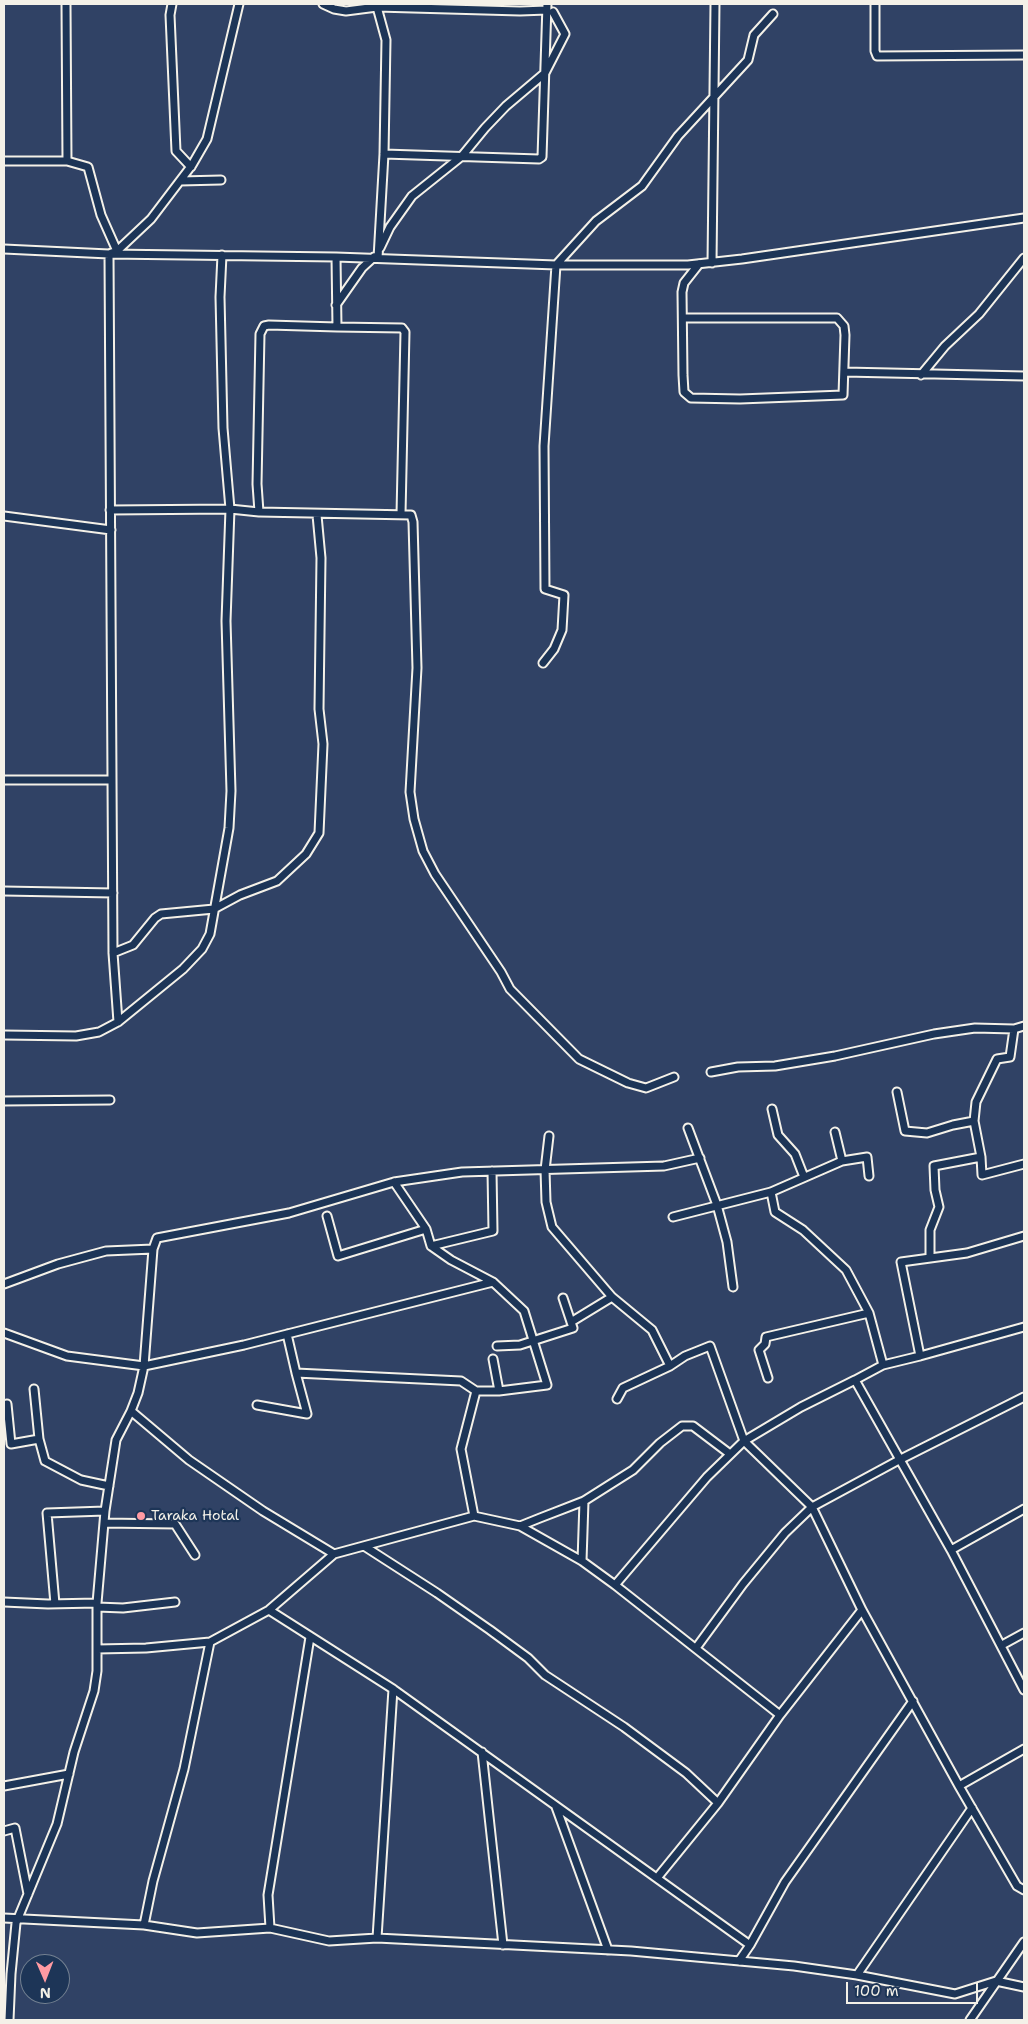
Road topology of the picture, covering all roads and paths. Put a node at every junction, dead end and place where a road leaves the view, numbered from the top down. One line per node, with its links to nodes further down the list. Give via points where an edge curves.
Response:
1 (66, 4): 16 (street)
2 (172, 4): 17 (street, via 176,151)
3 (239, 4): 17 (street, via 206,139)
4 (323, 4): 7 (street, via 346,11)
5 (715, 4): 12 (street)
6 (875, 4): 10 (street, via 877,56)
7 (377, 5): 8 (street); 13 (street, via 386,40)
8 (549, 8): 11 (street); 11 (street, via 565,34)
9 (773, 14): 12 (street, via 754,35 748,60)
10 (1024, 56)
11 (545, 73): 14 (street, via 506,106); 14 (street, via 542,157)
12 (714, 97): 27 (street); 29 (street, via 678,136 642,186 596,221)
13 (384, 154): 14 (street); 24 (street)
14 (462, 156): 24 (street, via 412,196 390,227)
15 (4, 161): 16 (street)
16 (67, 161): 22 (street, via 88,166)
17 (191, 167): 19 (street)
18 (221, 180): 19 (street)
19 (180, 181): 22 (street, via 151,220)
20 (1024, 218): 27 (street)
21 (4, 249): 22 (street)
22 (113, 253): 23 (street); 36 (street)
23 (222, 255): 25 (street); 37 (street, via 223,428)
24 (376, 256): 25 (street); 29 (street); 30 (street, via 362,268)
25 (336, 257): 30 (street)
26 (1024, 258): 34 (street, via 979,314 945,346)
27 (712, 263): 28 (street)
28 (699, 264): 29 (street); 31 (street, via 684,283)
29 (556, 265): 43 (street, via 544,446 545,589 564,595 562,630 554,649)
30 (336, 305): 32 (street)
31 (683, 318): 33 (street, via 838,318 844,326); 33 (street, via 684,392 691,398 740,400 843,395)
32 (337, 327): 38 (street, via 269,325 264,326 260,334); 40 (street, via 402,328 405,332)
33 (845, 372): 34 (street)
34 (921, 375): 35 (street)
35 (1024, 376)
36 (110, 510): 37 (street); 42 (street)
37 (230, 510): 38 (street); 48 (street, via 226,621 231,791 229,828)
38 (259, 512): 39 (street)
39 (317, 514): 40 (street); 48 (street, via 321,558 319,709 323,744 319,832 306,854 277,881 240,894)
40 (401, 514): 55 (street, via 411,515 413,522 417,668 410,792 423,851 510,989 579,1059 628,1084 646,1088)
41 (4, 516): 42 (street)
42 (111, 530): 45 (street)
43 (543, 663)
44 (4, 780): 45 (street)
45 (112, 780): 47 (street)
46 (4, 891): 47 (street)
47 (113, 893): 49 (street)
48 (214, 909): 49 (street, via 161,914 133,945); 50 (street, via 210,934 202,949 184,969)
49 (113, 953): 50 (street)
50 (118, 1022): 53 (street, via 89,1035)
51 (1024, 1026): 52 (street)
52 (1014, 1029): 54 (street, via 975,1028 835,1056); 60 (street, via 1010,1057 997,1059 976,1102)
53 (4, 1035)
54 (711, 1072)
55 (674, 1077)
56 (897, 1092): 60 (street, via 905,1131 927,1133)
57 (110, 1100): 58 (street)
58 (4, 1101)
59 (772, 1109): 70 (street, via 778,1135 795,1154)
60 (974, 1121): 64 (street)
61 (688, 1128): 65 (street)
62 (835, 1132): 66 (street)
63 (549, 1136): 68 (street)
64 (981, 1157): 67 (street, via 982,1175); 81 (street, via 934,1166 939,1207 930,1230)
65 (700, 1158): 68 (street, via 664,1166); 74 (street)
66 (842, 1160): 70 (street); 71 (street, via 867,1158)
67 (1024, 1164)
68 (545, 1170): 69 (street); 85 (street, via 546,1202 552,1227)
69 (492, 1171): 72 (street); 79 (street, via 493,1231)
70 (804, 1176): 73 (street)
71 (869, 1176)
72 (394, 1182): 77 (street); 80 (street, via 289,1213 157,1238)
73 (771, 1192): 74 (street); 87 (street, via 775,1212 803,1230 846,1270)
74 (717, 1205): 76 (street); 84 (street, via 727,1242)
75 (327, 1216): 77 (street, via 338,1256)
76 (673, 1217)
77 (426, 1229): 79 (street)
78 (1024, 1236): 81 (street, via 967,1253)
79 (431, 1246): 82 (street)
80 (153, 1249): 83 (street, via 106,1251); 97 (street)
81 (930, 1258): 94 (street, via 901,1262)
82 (493, 1282): 90 (street); 92 (street, via 524,1311)
83 (4, 1284)
84 (733, 1287)
85 (612, 1297): 88 (street); 98 (street, via 652,1330)
86 (563, 1298): 88 (street)
87 (870, 1313): 96 (street); 100 (street, via 766,1337 759,1350)
88 (571, 1322): 92 (street, via 573,1328)
89 (1024, 1327): 94 (street)
90 (287, 1334): 97 (street); 99 (street)
91 (5, 1335): 97 (street, via 67,1356)
92 (533, 1342): 93 (street, via 520,1346); 104 (street, via 547,1385)
93 (497, 1346)
94 (920, 1356): 96 (street)
95 (493, 1359): 104 (street)
96 (883, 1365): 101 (street)
97 (144, 1366): 109 (street)
98 (670, 1366): 106 (street, via 623,1388); 111 (street, via 710,1346)
99 (296, 1373): 103 (street, via 461,1381); 108 (street, via 307,1414)
100 (768, 1378)
101 (855, 1380): 111 (street); 113 (street)
102 (34, 1389): 110 (street)
103 (476, 1391): 104 (street); 119 (street, via 461,1449)
104 (499, 1391)
105 (1024, 1397): 113 (street)
106 (617, 1400)
107 (6, 1404): 110 (street, via 11,1444)
108 (258, 1405)
109 (131, 1412): 114 (street, via 116,1440); 124 (street, via 189,1460 263,1511)
110 (40, 1439): 114 (street, via 45,1461 81,1480)
111 (744, 1440): 112 (street); 116 (street)
112 (730, 1454): 115 (street, via 693,1426 682,1426 660,1443 639,1466); 127 (street, via 706,1476)
113 (899, 1460): 116 (street); 123 (street)
114 (109, 1486): 118 (street)
115 (584, 1501): 121 (street); 126 (street)
116 (812, 1507): 133 (street); 139 (street, via 785,1533 743,1584)
117 (1024, 1509): 123 (street)
118 (105, 1511): 120 (street); 130 (street, via 47,1513)
119 (474, 1516): 121 (street); 122 (street)
120 (104, 1523): 125 (street, via 175,1524); 131 (street)
121 (520, 1526): 126 (street)
122 (364, 1546): 124 (street); 149 (street, via 490,1630 546,1675 686,1773)
123 (951, 1550): 137 (street)
124 (334, 1554): 132 (street)
125 (195, 1555)
126 (582, 1561): 127 (street)
127 (615, 1584): 139 (street)
128 (4, 1602): 130 (street)
129 (176, 1602): 131 (street, via 123,1608)
130 (55, 1604): 131 (street)
131 (97, 1605): 138 (street)
132 (269, 1610): 135 (street); 136 (street)
133 (862, 1610): 142 (street); 143 (street)
134 (1024, 1633): 137 (street)
135 (310, 1637): 140 (street); 159 (street, via 268,1895)
136 (210, 1642): 138 (street, via 146,1648); 158 (street, via 184,1769)
137 (1002, 1645): 141 (street)
138 (97, 1648): 146 (street, via 94,1691)
139 (696, 1648): 143 (street)
140 (393, 1689): 145 (street); 160 (street)
141 (1024, 1690)
142 (912, 1702): 148 (street); 163 (street, via 785,1882)
143 (780, 1715): 149 (street)
144 (1024, 1749): 148 (street)
145 (482, 1752): 150 (street); 162 (street)
146 (69, 1774): 147 (street); 155 (street, via 57,1824)
147 (4, 1786)
148 (959, 1786): 151 (street)
149 (718, 1803): 153 (street)
150 (556, 1807): 153 (street); 164 (street)
151 (972, 1808): 154 (street, via 1017,1886); 166 (street)
152 (4, 1831): 155 (street, via 15,1828)
153 (657, 1878): 163 (street)
154 (1024, 1890)
155 (28, 1894): 157 (street)
156 (4, 1918): 157 (street)
157 (19, 1918): 158 (street); 169 (street, via 14,1939)
158 (144, 1925): 159 (street, via 197,1933)
159 (270, 1928): 160 (street, via 329,1941)
160 (377, 1938): 162 (street)
161 (1024, 1942): 167 (street)
162 (503, 1944): 164 (street)
163 (750, 1945): 165 (street)
164 (608, 1950): 165 (street)
165 (739, 1961): 166 (street)
166 (856, 1975): 167 (street, via 955,1994)
167 (996, 1981): 168 (street); 170 (street)
168 (1024, 1987)
169 (9, 2020)
170 (970, 2020)

